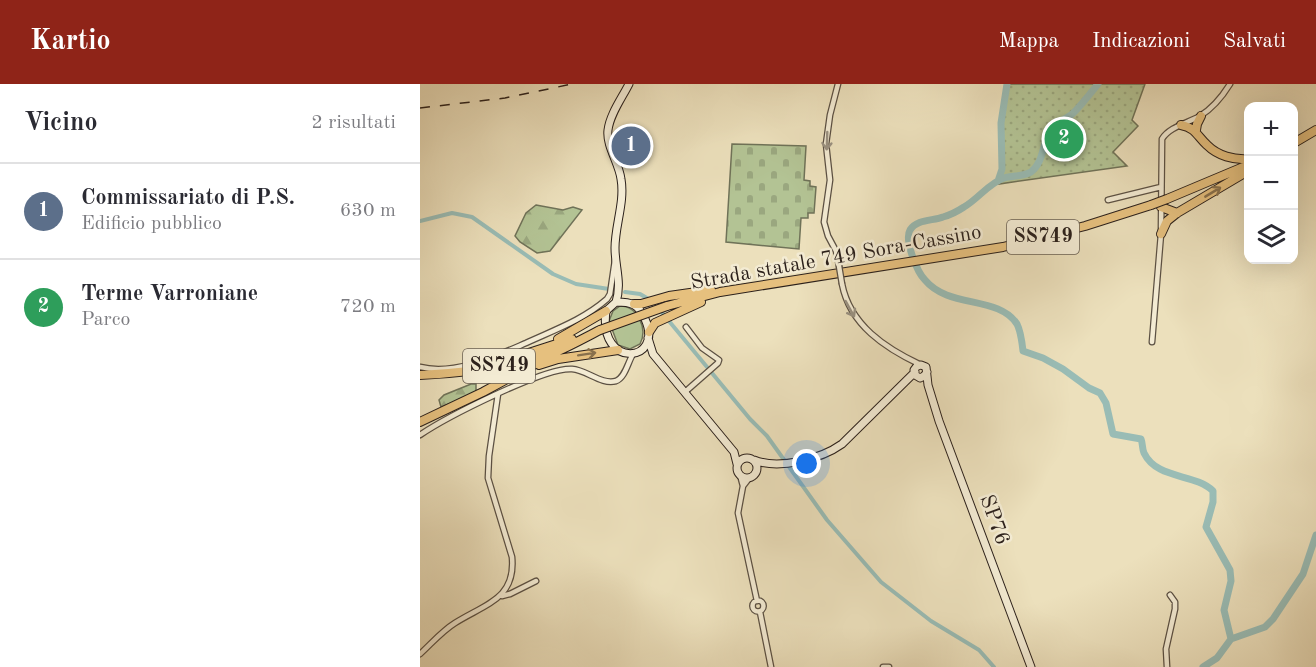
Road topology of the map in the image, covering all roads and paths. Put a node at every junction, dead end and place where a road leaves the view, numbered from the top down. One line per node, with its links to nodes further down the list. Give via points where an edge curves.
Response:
1 (629, 84): 17 (street, via 608,131 622,187)
2 (838, 84): 35 (street, one-way to 35, bridge, via 826,144 830,180 824,222 828,237 836,251 849,309 867,330 911,360)
3 (1230, 84): 4 (street)
4 (1201, 116): 5 (street); 6 (highway)
5 (1181, 125): 6 (highway); 12 (street, via 1162,139)
6 (1196, 130): 9 (highway, via 1214,151)
7 (1316, 130): 8 (highway)
8 (1298, 140)
9 (1244, 159)
10 (1244, 167): 19 (highway, Strada statale 749 Sora-Cassino / SS749, bridge, via 1151,205 1002,248)
11 (1244, 173): 15 (highway, one-way to 11)
12 (1161, 187): 13 (street); 14 (street)
13 (1108, 200)
14 (1161, 207): 15 (highway); 16 (street)
15 (1177, 213): 16 (highway, via 1167,221)
16 (1161, 234): 27 (street)
17 (616, 258): 18 (street); 34 (street, via 607,299 576,321 483,361 437,369)
18 (620, 288): 21 (street); 22 (street)
19 (748, 288): 20 (highway, Strada statale 749 Sora-Cassino / SS749); 26 (highway, via 703,301 655,323)
20 (666, 301): 22 (highway); 25 (highway, Strada statale 749 Sora-Cassino / SS749, bridge)
21 (616, 302): 22 (street); 23 (street)
22 (636, 303): 26 (street)
23 (606, 311): 29 (street, via 608,338); 32 (highway, via 565,336)
24 (686, 327): 40 (street, via 702,348 718,358 717,364)
25 (600, 330): 28 (highway, Strada statale 749 Sora-Cassino / SS749); 32 (highway, Strada statale 749 Sora-Cassino / SS749)
26 (649, 335): 30 (street, via 645,347); 31 (street)
27 (1152, 342)
28 (560, 350): 36 (highway, Strada statale 749 Sora-Cassino / SS749, via 496,366); 37 (highway)
29 (620, 351): 30 (street); 33 (street); 37 (highway, one-way to 29, via 558,358)
30 (635, 354): 31 (street); 33 (street)
31 (653, 354): 40 (street)
32 (510, 359): 36 (highway, Strada statale 749 Sora-Cassino / SS749)
33 (626, 364): 41 (street, via 621,378 614,381 603,381 572,369 535,377)
34 (420, 367)
35 (918, 372): 39 (street); 39 (street, SP76, via 926,368); 47 (street, via 830,453)
36 (436, 374): 38 (highway, Strada statale 749 Sora-Cassino / SS749)
37 (516, 374): 42 (highway)
38 (420, 375)
39 (928, 385): 58 (street, SP76)
40 (685, 392): 44 (street)
41 (498, 394): 43 (street); 53 (street, via 488,478 512,557 510,582)
42 (420, 422)
43 (420, 435)
44 (734, 452): 45 (street); 46 (street)
45 (751, 459): 46 (street, via 741,459); 47 (street); 49 (street, via 757,466)
46 (737, 464): 48 (street)
47 (770, 465): 49 (street)
48 (740, 475): 49 (street); 50 (street)
49 (753, 475): 50 (street)
50 (743, 486): 55 (street, via 738,513 757,601 764,604 760,612)
51 (536, 581): 53 (street)
52 (1170, 595): 59 (street, via 1175,609 1166,649)
53 (502, 596): 54 (street, via 453,624)
54 (420, 654)
55 (771, 667)
56 (883, 667): 57 (street)
57 (889, 667)
58 (1030, 667)
59 (1167, 667)

